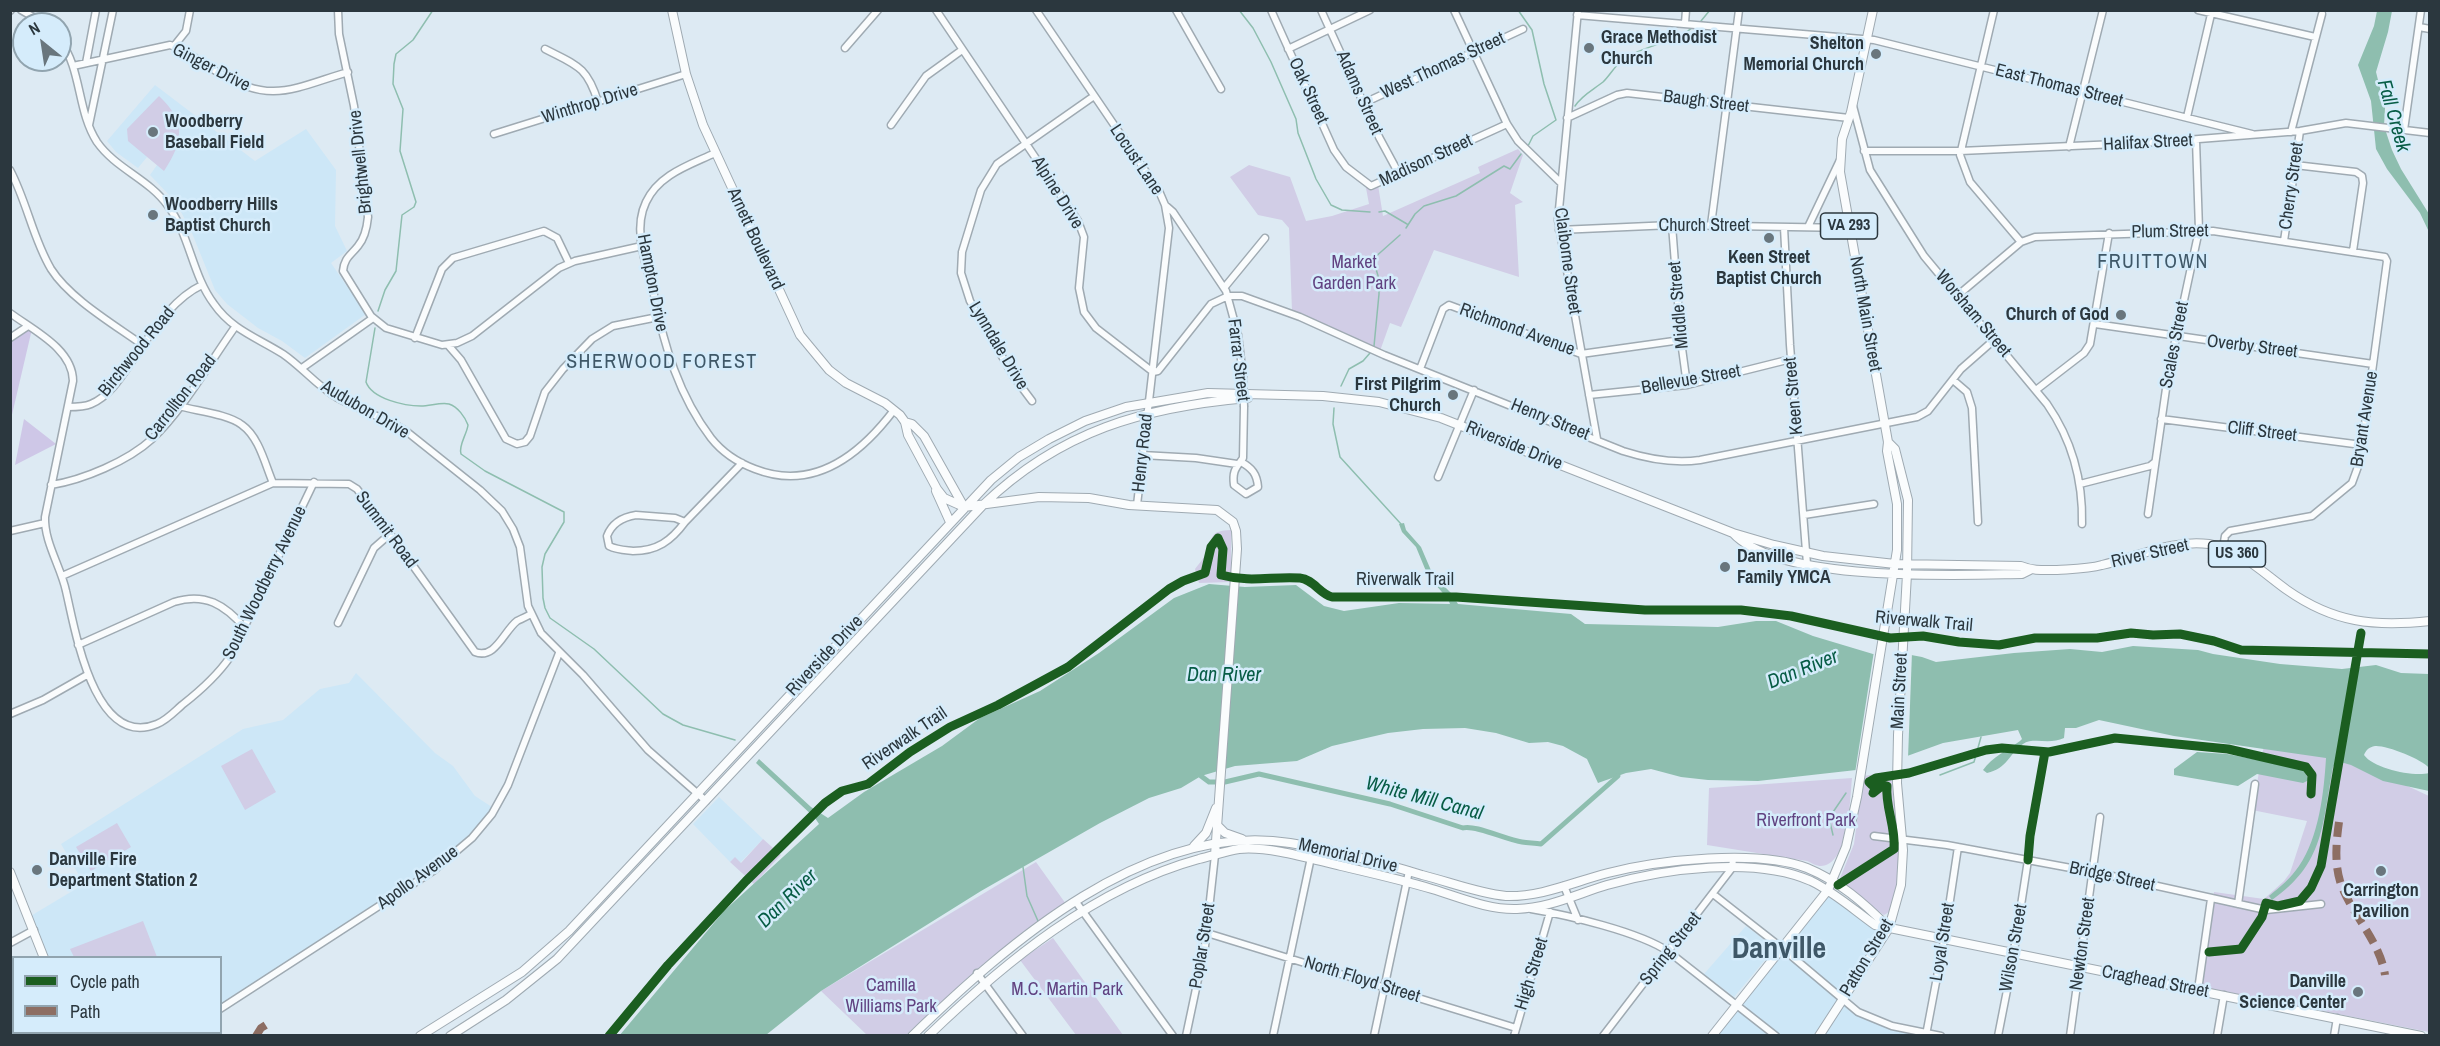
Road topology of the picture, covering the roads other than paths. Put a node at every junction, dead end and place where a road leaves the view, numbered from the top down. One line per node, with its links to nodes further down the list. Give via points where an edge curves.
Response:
1 (96, 10): 39 (street)
2 (113, 10): 38 (street)
3 (190, 10): 32 (street, via 186,31)
4 (338, 10): 42 (street, Brightwell Drive)
5 (672, 10): 43 (main road, Arnett Boulevard)
6 (878, 10): 33 (street)
7 (936, 10): 36 (street, Alpine Drive)
8 (1036, 10): 46 (street, Locust Lane)
9 (1176, 10): 44 (street)
10 (1271, 10): 35 (street, Oak Street)
11 (1321, 10): 29 (street, Adams Street)
12 (1370, 10): 29 (street)
13 (1454, 10): 37 (street)
14 (1686, 10): 24 (street)
15 (1739, 10): 26 (street)
16 (1873, 10): 31 (main road, North Main Street / VA 293)
17 (1994, 10): 41 (street)
18 (2103, 10): 45 (street)
19 (2198, 10): 21 (street)
20 (2421, 10): 25 (street)
21 (2212, 12): 30 (street); 51 (street)
22 (1577, 13): 24 (street); 52 (street, Claiborne Street)
23 (2322, 14): 30 (street)
24 (1685, 23): 26 (street)
25 (2419, 27): 28 (street); 57 (street)
26 (1737, 28): 31 (street); 49 (street)
27 (1523, 29): 37 (street, West Thomas Street)
28 (2430, 29)
29 (1330, 30): 35 (street); 48 (street, Adams Street)
30 (2315, 38): 59 (street)
31 (1866, 39): 41 (street, East Thomas Street); 50 (main road, North Main Street / VA 293)
32 (174, 46): 38 (street, Ginger Drive); 42 (street, Ginger Drive, via 238,84 264,92)
33 (845, 48)
34 (545, 49): 47 (street, via 585,73)
35 (1288, 49): 71 (street, Oak Street, via 1334,150)
36 (962, 50): 56 (street, via 926,76); 64 (street, Alpine Drive)
37 (1473, 51): 48 (street, West Thomas Street); 54 (street)
38 (102, 59): 39 (street, Ginger Drive); 55 (street)
39 (86, 63): 40 (street, Ginger Drive)
40 (73, 66): 55 (street, Audubon Drive)
41 (1980, 67): 45 (street, East Thomas Street); 67 (street)
42 (348, 72): 97 (street, Brightwell Drive, via 368,217 361,243 348,255 343,271)
43 (686, 74): 47 (street, Winthrop Drive); 68 (main road, Arnett Boulevard)
44 (1221, 89)
45 (2082, 92): 51 (street, East Thomas Street); 65 (street)
46 (1094, 96): 64 (street, Lynndale Drive); 75 (street, Locust Lane)
47 (597, 102): 60 (street, Winthrop Drive)
48 (1364, 103): 73 (street, Adams Street)
49 (1725, 104): 52 (street, Baugh Street, via 1627,93); 53 (street, Baugh Street); 77 (street)
50 (1852, 106): 53 (main road, North Main Street / VA 293); 66 (street, Worsham Street)
51 (2187, 117): 61 (street, East Thomas Street)
52 (1567, 118): 74 (street, Claiborne Street)
53 (1849, 118): 69 (main road, North Main Street / VA 293)
54 (1507, 124): 73 (street, Madison Street); 74 (street, via 1518,141)
55 (89, 126): 91 (street, Audubon Drive, via 110,157 145,182 169,207 181,227)
56 (891, 126)
57 (2404, 130): 58 (street, Halifax Street, via 2338,124); 62 (street, Halifax Street)
58 (2300, 131): 59 (street, Halifax Street); 70 (street, Cherry Street)
59 (2291, 132): 61 (street, Halifax Street)
60 (494, 134)
61 (2252, 134): 63 (street, Halifax Street)
62 (2430, 134)
63 (2196, 140): 65 (street, Halifax Street); 82 (street, Scales Street)
64 (1026, 144): 113 (street, Alpine Drive, via 1082,230 1080,296 1084,312 1096,328); 120 (street, Lynndale Drive, via 1002,159 987,180 964,240 961,261 966,292 979,319)
65 (2069, 147): 67 (street, Halifax Street)
66 (1864, 151): 67 (street, Halifax Street); 94 (street, Worsham Street, via 1875,180 1900,221)
67 (1960, 151): 86 (street, via 1970,182)
68 (715, 153): 87 (street, Hampton Drive, via 670,175 655,187 641,216); 124 (main road, Arnett Boulevard, via 806,344 838,378)
69 (1840, 159): 79 (street); 80 (main road, North Main Street / VA 293)
70 (2295, 165): 85 (street, Cherry Street); 88 (street, via 2359,174 2363,179)
71 (1349, 169): 73 (street, Madison Street, via 1371,186)
72 (10, 170): 107 (street, via 56,276)
73 (1399, 174)
74 (1561, 183): 81 (street, Claiborne Street)
75 (1165, 205): 92 (street, Farrar Street); 113 (street, Locust Lane, via 1169,228)
76 (1672, 225): 77 (street, Church Street); 81 (street, Church Street); 104 (street, Middle Street)
77 (1711, 225): 78 (street, Church Street)
78 (1784, 227): 79 (street, Church Street); 109 (street, Keen Street)
79 (1808, 227): 80 (street, Church Street)
80 (1850, 228): 129 (main road, North Main Street / VA 293)
81 (1559, 230): 108 (street, Claiborne Street)
82 (2199, 230): 83 (street, Plum Street); 85 (street, Plum Street); 101 (street, Scales Street)
83 (2109, 233): 86 (street, Plum Street, via 2035,237); 98 (street)
84 (1265, 238): 92 (street)
85 (2284, 241): 88 (street, Plum Street)
86 (2021, 242): 94 (street, Plum Street)
87 (642, 246): 89 (street); 96 (street, Hampton Drive)
88 (2354, 251): 90 (street, Plum Street, via 2385,256)
89 (569, 263): 103 (street, via 556,238 544,231 453,258 442,268); 106 (street, via 472,336)
90 (2385, 273): 110 (street, Bryant Avenue)
91 (202, 285): 100 (street, Audubon Drive, via 215,307); 107 (street, Birchwood Road, via 173,306)
92 (1224, 288): 93 (street, Farrar Street)
93 (1228, 296): 112 (street, Henry Street, via 1242,296 1300,317); 113 (street, via 1211,304 1158,371); 137 (street, Farrar Street, bridge, via 1243,376 1243,458)
94 (1957, 296): 105 (street, Worsham Street)
95 (10, 313): 99 (street)
96 (658, 317): 106 (street, via 613,326 592,339 544,392 530,436 517,444 506,439 461,360); 136 (street, Hampton Drive, via 672,368 699,419 717,445)
97 (373, 318): 103 (street, Brightwell Drive, via 397,333); 111 (street)
98 (2095, 324): 101 (street, Overby Street); 117 (street, via 2084,353)
99 (28, 326): 102 (street); 123 (street, via 59,349 69,362 73,381)
100 (236, 327): 111 (street, Audubon Drive); 122 (street, Carrollton Road)
101 (2175, 337): 110 (street, Overby Street); 126 (street, Scales Street)
102 (10, 338)
103 (415, 338): 106 (street, Brightwell Drive)
104 (1681, 340): 108 (street, Richmond Avenue); 115 (street, Middle Street)
105 (1994, 340): 114 (street, Henry Street); 117 (street, Worsham Street)
106 (448, 345)
107 (144, 346): 123 (street, Birchwood Road, via 99,399 87,406)
108 (1581, 354): 112 (street, Richmond Avenue, via 1452,306 1443,309); 119 (street, Claiborne Street)
109 (1791, 359): 115 (street, Bellevue Street); 131 (street, Keen Street)
110 (2373, 364): 133 (street, Bryant Avenue)
111 (302, 368): 170 (street, Audubon Drive, via 336,396 406,431 502,511 520,547)
112 (1420, 369): 116 (street, Henry Street)
113 (1153, 372): 121 (street, Locust Lane)
114 (1953, 381): 129 (street, Henry Street, via 1924,414); 153 (street, via 1967,392 1972,408)
115 (1687, 385): 119 (street, Bellevue Street)
116 (1474, 390): 128 (street); 130 (street, Henry Street)
117 (2036, 390): 143 (street, Worsham Street, via 2064,431)
118 (1286, 394): 121 (main road, Riverside Drive, via 1208,393); 125 (main road, Riverside Drive, via 1208,401); 128 (main road, Riverside Drive, via 1379,402)
119 (1589, 395): 130 (street, Claiborne Street)
120 (1032, 401)
121 (1149, 402): 125 (street, Henry Road); 148 (main road, Riverside Drive, via 1101,415 1048,439 1003,469)
122 (179, 406): 141 (street, via 242,425 257,446); 144 (street, Carrollton Road, via 155,436 131,454 76,480)
123 (68, 407): 144 (street)
124 (894, 410): 127 (main road, Arnett Boulevard); 136 (street, Hampton Drive, via 861,445 815,475 787,477)
125 (1147, 413): 134 (street, Henry Road); 146 (main road, Riverside Drive, via 1064,444 1015,476)
126 (2161, 419): 133 (street, Cliff Street); 135 (street, Scales Street)
127 (905, 422): 139 (main road, Arnett Boulevard, via 922,433); 142 (main road, Arnett Boulevard)
128 (1460, 425): 138 (street); 157 (main road, Riverside Drive)
129 (1885, 425): 131 (street, Henry Street); 132 (main road, North Main Street / VA 293)
130 (1597, 439): 131 (street, Henry Street, via 1639,456 1679,462)
131 (1798, 442): 150 (street, Keen Street)
132 (1888, 442): 162 (main road, North Main Street / VA 293, via 1899,521); 163 (main road, North Main Street / VA 293, via 1895,449 1908,500)
133 (2362, 445): 159 (street, Bryant Avenue, via 2356,477 2317,512 2300,520 2230,531)
134 (1142, 455): 137 (street); 147 (street, Henry Road)
135 (2155, 462): 143 (street); 149 (street, Scales Street)
136 (742, 463): 151 (street)
137 (1239, 463): 137 (street, Farrar Street, via 1254,471 1258,478 1258,487 1253,492 1246,494 1234,485)
138 (1438, 477)
139 (947, 478): 142 (main road); 148 (main road, Arnett Boulevard)
140 (314, 482): 141 (street, Summit Road); 158 (street, Summit Road, via 354,487); 173 (street, South Woodberry Avenue)
141 (273, 483): 167 (street, Summit Road)
142 (935, 484): 148 (main road, Arnett Boulevard, via 944,498); 152 (main road)
143 (2080, 484): 155 (street, Worsham Street)
144 (51, 485): 154 (street)
145 (1874, 504): 150 (street)
146 (983, 505): 147 (main road, via 1039,497 1089,498); 148 (main road); 169 (main road, Riverside Drive)
147 (1137, 505): 183 (main road, via 1217,510 1233,522 1236,531)
148 (964, 507): 152 (main road, Riverside Drive)
149 (2148, 514)
150 (1804, 515): 160 (street, Keen Street)
151 (685, 522): 151 (street, via 671,539 651,550 619,550 607,543 612,526 630,516)
152 (950, 522): 168 (main road, Riverside Drive)
153 (1978, 522)
154 (45, 524): 156 (street); 167 (street, South Woodberry Avenue)
155 (2082, 524)
156 (10, 531)
157 (1733, 533): 160 (main road, Riverside Drive); 161 (main road, Riverside Drive, via 1775,556)
158 (390, 534): 170 (street, Summit Road, via 475,652 490,651 516,622); 172 (street, via 374,548)
159 (2223, 548): 164 (main road, River Street / US 360, via 2178,545 2088,568); 171 (main road, River Street / US 360, via 2248,560 2299,597 2340,617 2379,624)
160 (1806, 552): 161 (street, Keen Street); 162 (main road, Riverside Drive)
161 (1807, 564): 165 (main road, Riverside Drive)
162 (1895, 564): 163 (main road, River Street / US 360); 165 (main road, North Main Street / VA 293)
163 (1907, 565): 164 (main road, River Street / US 360, via 2021,566); 166 (main road, North Main Street / VA 293)
164 (2030, 570): 166 (main road, River Street / US 360, via 2022,574)
165 (1893, 574): 166 (main road, River Street / US 360); 206 (main road, VA 293, via 1857,797 1846,847)
166 (1907, 574): 187 (main road, Main Street / VA 293, via 1898,723)
167 (62, 576): 174 (street, South Woodberry Avenue)
168 (875, 603): 169 (street); 178 (main road, Riverside Drive)
169 (884, 610): 179 (main road, Riverside Drive)
170 (531, 614): 175 (street, Audubon Drive, via 541,633)
171 (2430, 621)
172 (338, 623)
173 (245, 628): 174 (street, via 222,605 190,598); 176 (street, South Woodberry Avenue, via 213,678 171,716 150,727 136,728 116,718)
174 (78, 645): 176 (street, South Woodberry Avenue)
175 (560, 653): 181 (street, Audubon Drive, via 648,750); 239 (street, Apollo Avenue, via 512,778 492,814 472,838 432,871)
176 (87, 675): 177 (street)
177 (10, 714)
178 (766, 719): 179 (street); 181 (main road, Riverside Drive)
179 (775, 727): 182 (main road, Riverside Drive)
180 (2255, 784): 215 (street)
181 (696, 793): 182 (street, Audubon Drive); 243 (main road, Riverside Drive, via 546,952 491,993)
182 (706, 801): 244 (main road, Riverside Drive, via 557,959 506,1000)
183 (1218, 803): 185 (main road); 192 (main road, via 1206,833)
184 (2100, 817): 202 (street, Newton Street)
185 (1217, 825): 188 (main road, via 1230,836); 189 (main road)
186 (1874, 836): 187 (street, Bridge Street)
187 (1903, 839): 190 (street, Bridge Street); 221 (main road, Patton Street / VA 293, via 1901,885)
188 (1249, 840): 189 (main road, Memorial Drive); 191 (main road, Memorial Drive)
189 (1216, 844): 192 (main road, Memorial Drive); 193 (main road)
190 (1958, 847): 196 (street, Bridge Street); 224 (street, Loyal Street)
191 (1313, 848): 194 (street); 200 (main road, Memorial Drive)
192 (1189, 849): 197 (main road, Memorial Drive)
193 (1215, 855): 194 (main road, Memorial Drive, via 1249,849); 203 (main road, Memorial Drive); 223 (street, Poplar Street)
194 (1311, 859): 207 (main road, Memorial Drive); 230 (street)
195 (1733, 859): 198 (main road, Memorial Drive); 199 (street, Spring Street); 206 (main road, Memorial Drive, via 1782,861)
196 (2028, 860): 202 (street, Bridge Street); 228 (street, Wilson Street)
197 (1150, 861): 203 (street); 205 (main road, Memorial Drive)
198 (1638, 866): 204 (street); 208 (main road, Memorial Drive)
199 (1732, 868): 204 (main road, Memorial Drive); 209 (main road, Memorial Drive, via 1788,872); 211 (street, Spring Street)
200 (1409, 871): 207 (street); 208 (main road, Memorial Drive, via 1506,896 1528,896)
201 (10, 872): 222 (main road)
202 (2093, 872): 213 (street, Bridge Street); 231 (street, Newton Street)
203 (1156, 874): 210 (main road, Memorial Drive)
204 (1637, 877): 212 (main road, Memorial Drive)
205 (1113, 880): 210 (street); 214 (main road, Memorial Drive)
206 (1832, 881): 209 (main road, VA 293); 221 (main road)
207 (1407, 882): 217 (main road, Memorial Drive, via 1493,907); 234 (street)
208 (1564, 886): 212 (street)
209 (1828, 890): 221 (main road, Craghead Street, via 1875,925); 226 (main road, VA 293)
210 (1120, 892): 218 (main road, Memorial Drive)
211 (1713, 894): 226 (street); 227 (street, Spring Street)
212 (1570, 898): 217 (main road, Memorial Drive); 220 (street)
213 (2211, 899): 215 (street, Bridge Street); 235 (street)
214 (1076, 902): 218 (street); 232 (main road, Memorial Drive)
215 (2238, 904): 216 (street, Bridge Street, via 2274,910)
216 (2321, 904)
217 (1527, 908): 219 (street)
218 (1083, 912): 233 (main road, Memorial Drive); 248 (street)
219 (1550, 912): 220 (street); 241 (street, High Street)
220 (1578, 920): 227 (street, via 1642,938)
221 (1889, 928): 224 (main road, Craghead Street); 237 (main road, Patton Street / VA 293)
222 (34, 930): 225 (street); 229 (main road)
223 (1207, 933): 230 (street, North Floyd Street); 249 (street, Poplar Street)
224 (1944, 940): 228 (main road, Craghead Street); 242 (street, Loyal Street)
225 (10, 943)
226 (1782, 948): 237 (street); 238 (main road, VA 293)
227 (1669, 952): 238 (street); 252 (street, Spring Street)
228 (2014, 954): 231 (main road, Craghead Street); 257 (street, Wilson Street)
229 (44, 956)
230 (1291, 958): 234 (street, North Floyd Street); 250 (street)
231 (2079, 967): 235 (main road, Craghead Street); 258 (street, Newton Street)
232 (977, 974): 233 (street); 245 (main road, Memorial Drive)
233 (984, 983): 246 (main road, Memorial Drive); 247 (street)
234 (1384, 987): 241 (street, North Floyd Street); 251 (street)
235 (2198, 990): 236 (main road, Craghead Street)
236 (2224, 995): 240 (main road, Craghead Street); 259 (street)
237 (1843, 999): 242 (street, via 1870,1018); 255 (main road, Patton Street / VA 293)
238 (1737, 1004): 253 (main road, VA 293); 254 (street)
239 (222, 1009)
240 (2337, 1018): 260 (street); 261 (main road, Craghead Street)
241 (1515, 1032)
242 (1926, 1034): 256 (street)
243 (420, 1035)
244 (450, 1035)
245 (912, 1035)
246 (928, 1035)
247 (1023, 1035)
248 (1173, 1035)
249 (1186, 1035)
250 (1274, 1035)
251 (1374, 1035)
252 (1603, 1035)
253 (1712, 1035)
254 (1776, 1035)
255 (1819, 1035)
256 (1941, 1035)
257 (1998, 1035)
258 (2070, 1035)
259 (2217, 1035)
260 (2334, 1035)
261 (2421, 1035)

